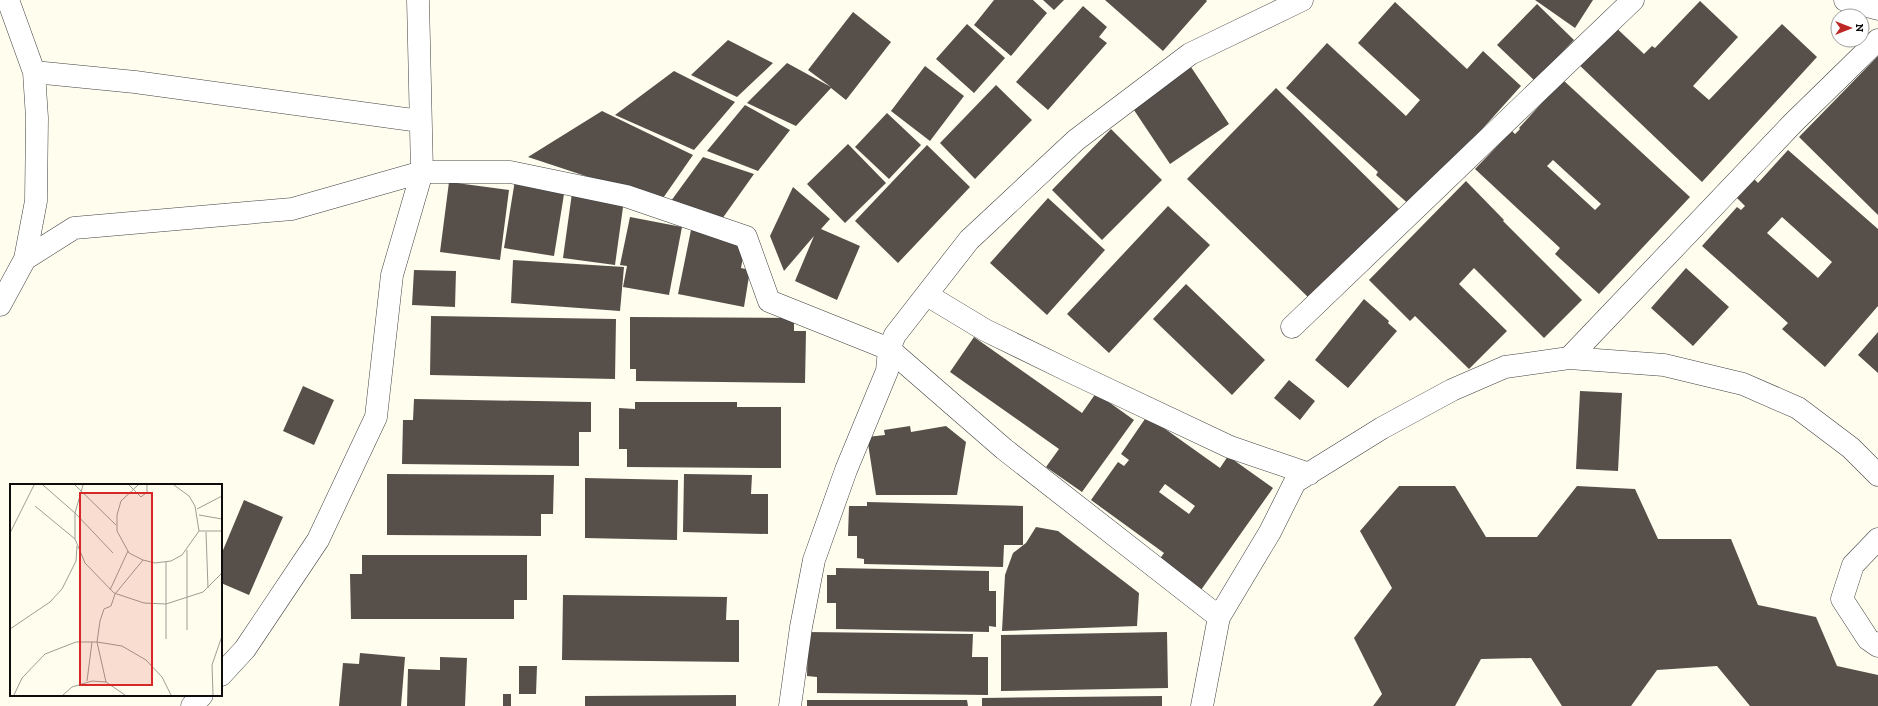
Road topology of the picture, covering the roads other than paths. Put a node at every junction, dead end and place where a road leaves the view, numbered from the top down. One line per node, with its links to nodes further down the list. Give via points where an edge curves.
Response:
1 (8, 0): 8 (street)
2 (418, 0): 9 (street)
3 (1302, 0): 12 (street, via 1190,54 1076,140 969,240)
4 (1633, 0): 14 (street)
5 (1845, 0): 6 (street)
6 (1878, 9)
7 (1878, 40): 16 (street, via 1794,122)
8 (34, 72): 9 (street, via 134,82); 11 (street, via 37,118 36,201)
9 (420, 121): 10 (street)
10 (422, 172): 11 (street, via 292,209 74,228); 15 (street, via 518,174 626,196 746,236 769,301); 22 (street, via 392,275 376,417 318,540 245,648)
11 (25, 259): 13 (street)
12 (927, 295): 15 (street, via 895,335); 17 (street, via 985,330 1230,447)
13 (0, 305)
14 (1292, 327)
15 (889, 349): 20 (street, via 1004,449); 25 (street, via 887,371 846,470 814,560)
16 (1569, 358): 17 (street, via 1505,367 1452,390 1382,428); 18 (street, via 1664,365 1743,384 1798,408 1851,448)
17 (1309, 474): 20 (street, via 1295,482 1270,532)
18 (1878, 475)
19 (1878, 539): 21 (street, via 1853,565 1842,599 1868,639)
20 (1219, 617): 26 (street)
21 (1878, 646)
22 (222, 674)
23 (201, 696): 24 (street)
24 (192, 706)
25 (790, 706)
26 (1202, 706)

